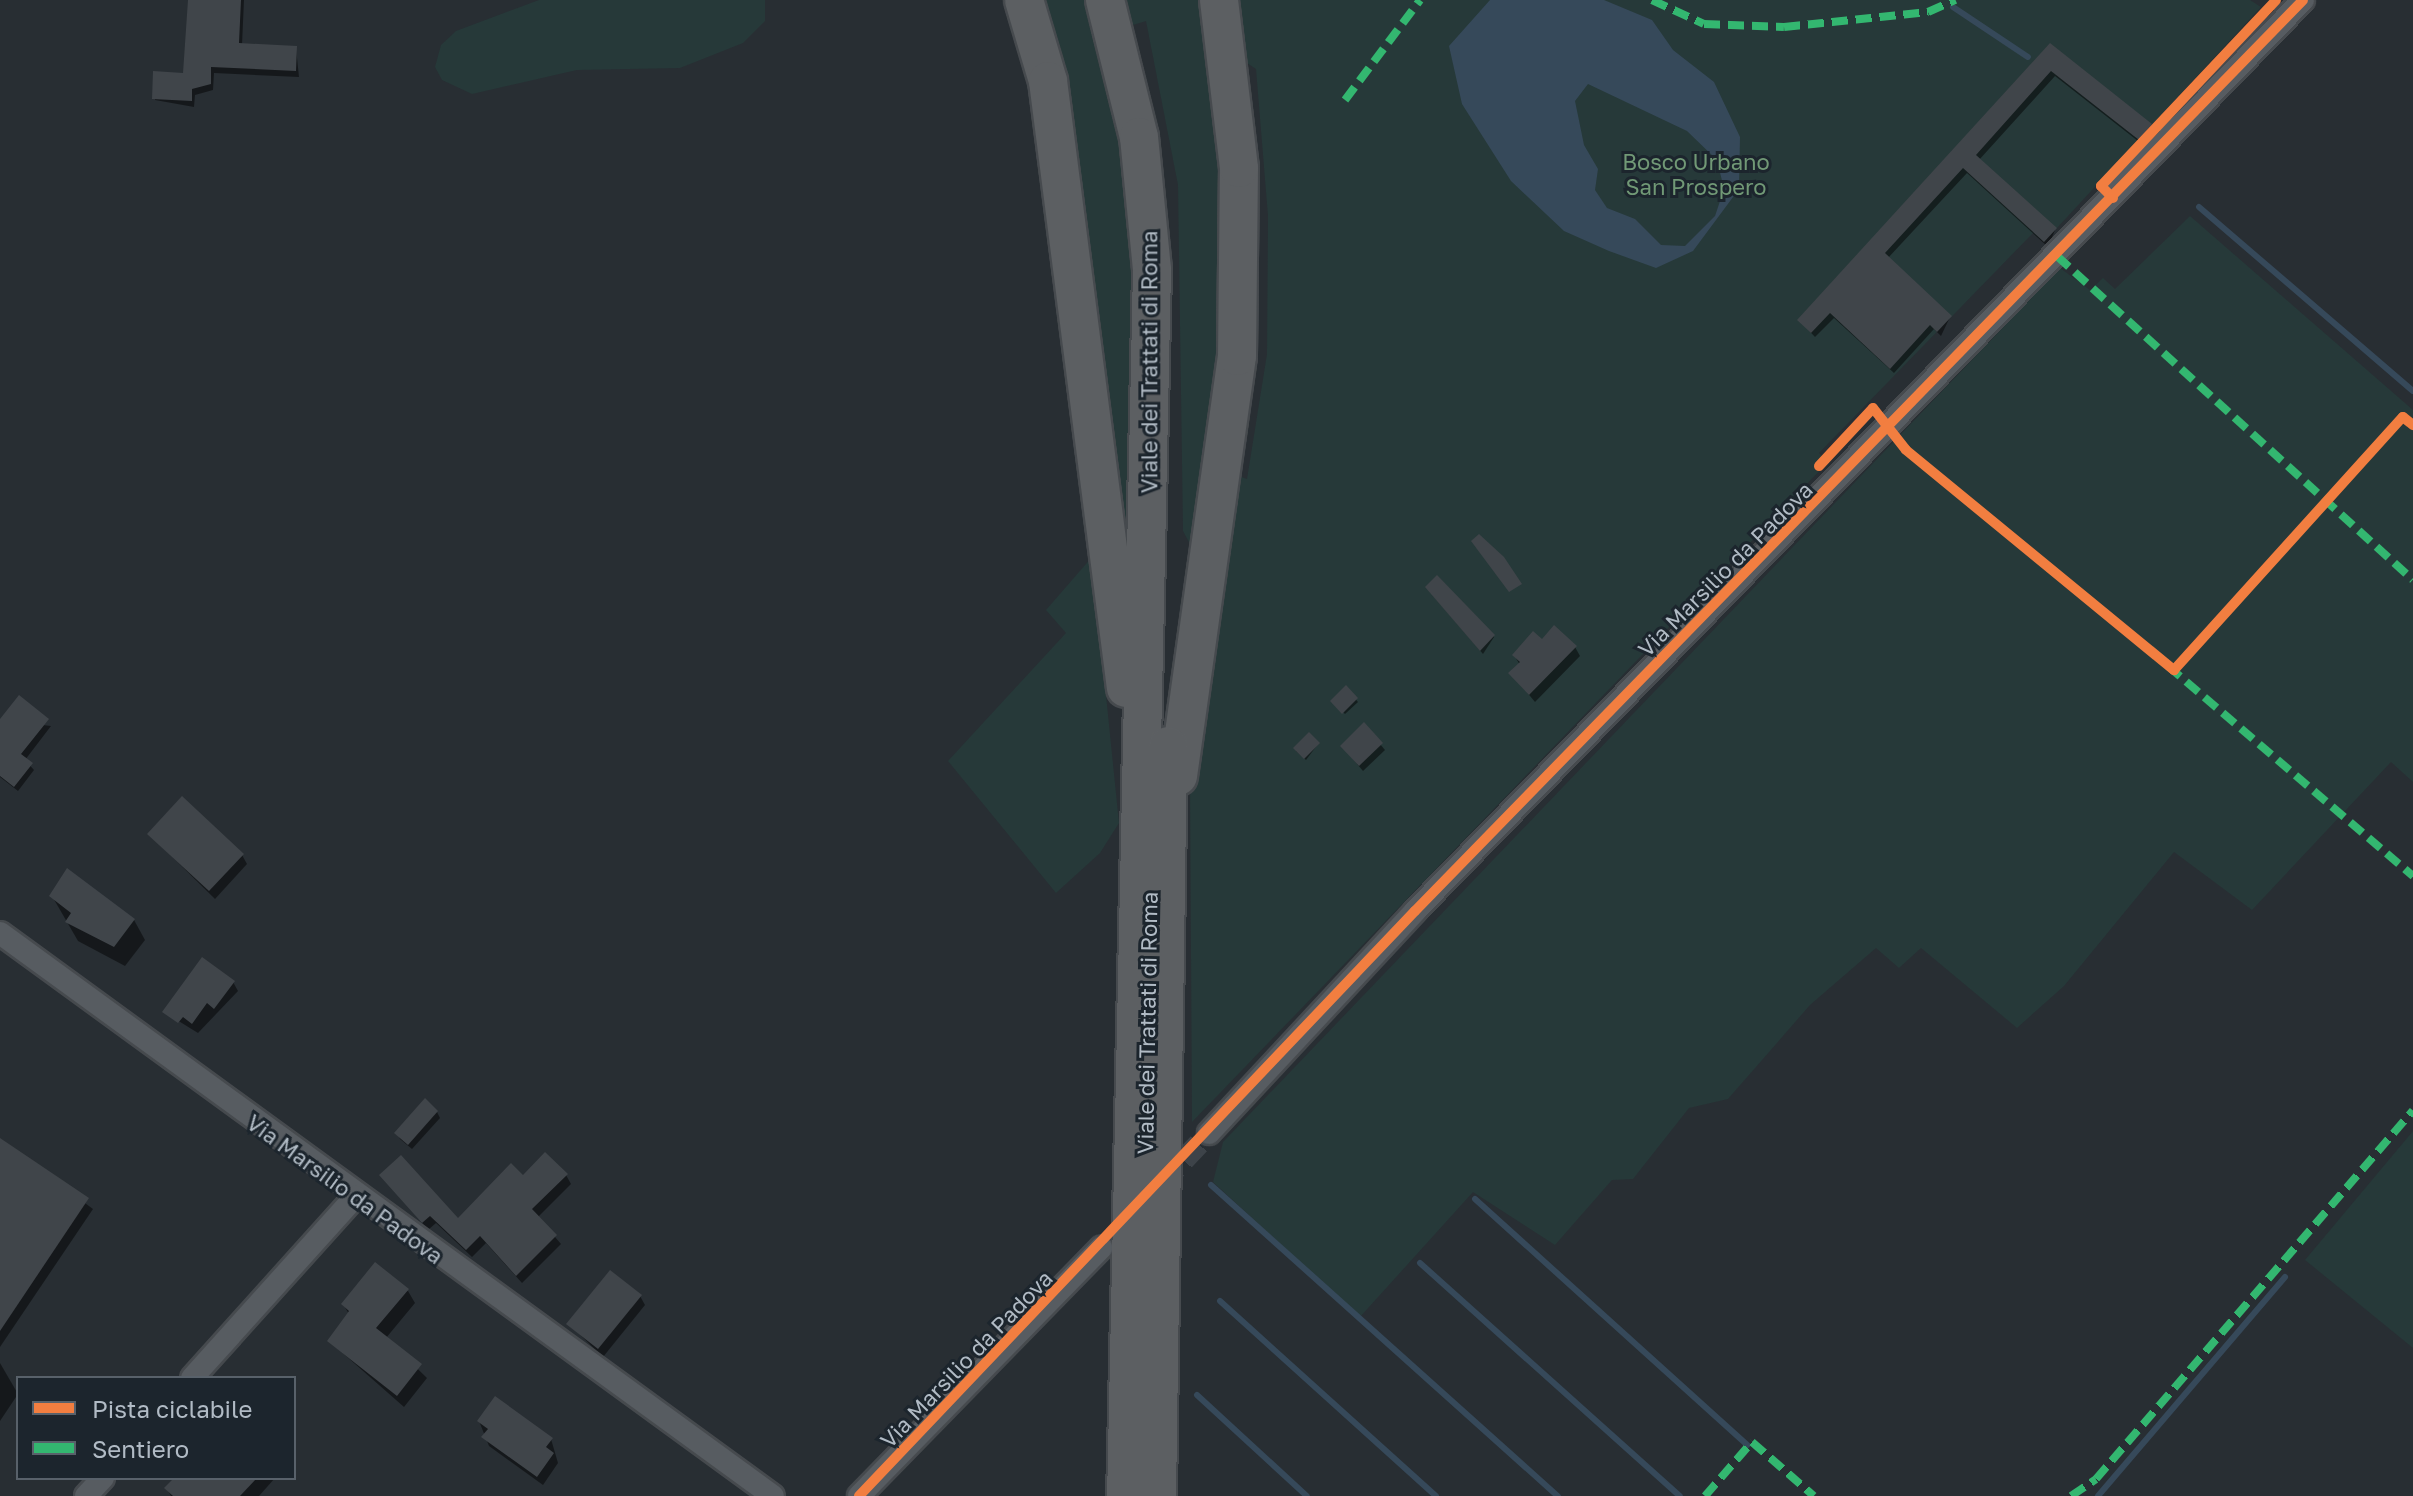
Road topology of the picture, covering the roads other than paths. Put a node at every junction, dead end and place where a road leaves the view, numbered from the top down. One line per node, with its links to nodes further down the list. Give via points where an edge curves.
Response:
1 (1004, 0): 8 (highway, via 1035,76)
2 (1024, 0): 8 (highway, via 1048,81)
3 (1105, 0): 7 (highway, Viale dei Trattati di Roma)
4 (1128, 0): 7 (highway, Viale dei Trattati di Roma)
5 (1219, 0): 9 (highway, via 1242,225 1235,395)
6 (2303, 0): 11 (street, Via Marsilio da Padova, via 1415,911)
7 (1131, 53): 9 (highway, Viale dei Trattati di Roma, via 1162,139 1174,245)
8 (1067, 229): 9 (highway)
9 (1154, 838): 19 (highway, Viale dei Trattati di Roma); 20 (highway, Viale dei Trattati di Roma)
10 (0, 933): 12 (street, Via Marsilio da Padova)
11 (1209, 1133)
12 (355, 1197): 14 (street); 17 (street, Via Marsilio da Padova)
13 (1101, 1248): 18 (street, Via Marsilio da Padova)
14 (194, 1376)
15 (101, 1480): 16 (street)
16 (86, 1496)
17 (773, 1496)
18 (859, 1496)
19 (1126, 1496)
20 (1157, 1496)

